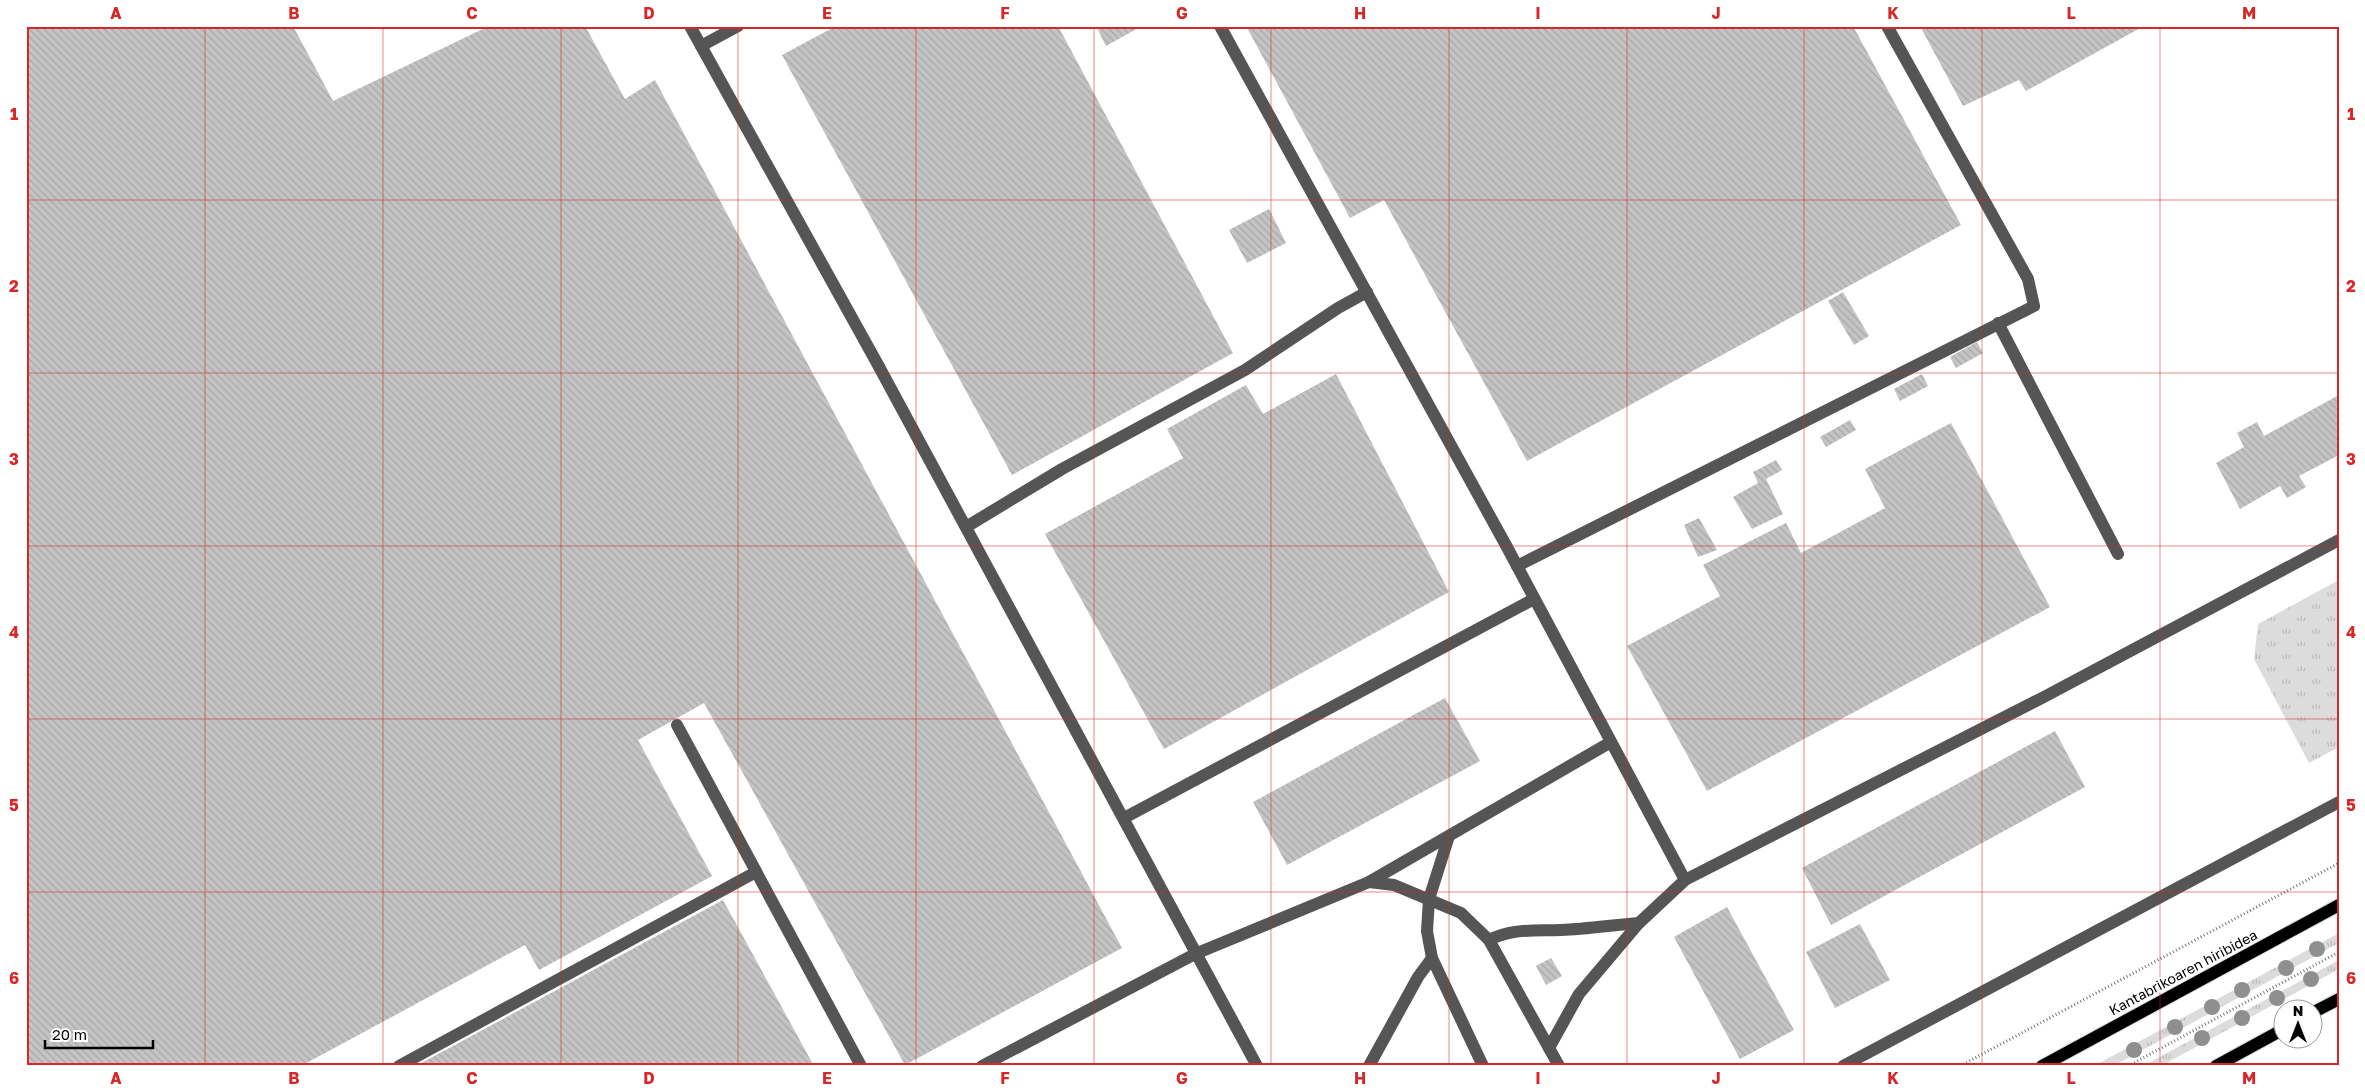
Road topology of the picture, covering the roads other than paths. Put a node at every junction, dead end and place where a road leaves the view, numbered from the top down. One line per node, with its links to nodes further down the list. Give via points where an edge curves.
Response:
1 (690, 26): 5 (lane)
2 (738, 26): 5 (lane)
3 (1220, 26): 6 (lane)
4 (1887, 26): 7 (lane, via 2028,279 2034,306)
5 (701, 46): 8 (lane)
6 (1367, 292): 8 (lane, via 1245,370 1062,468); 11 (lane)
7 (1998, 323): 10 (lane); 11 (lane)
8 (966, 527): 16 (lane)
9 (2339, 540): 19 (lane, via 2042,698)
10 (2118, 554)
11 (1517, 566): 12 (lane)
12 (1534, 599): 14 (lane); 16 (lane)
13 (677, 725): 18 (lane)
14 (1611, 742): 17 (lane); 19 (lane)
15 (2339, 802): 38 (lane)
16 (1124, 818): 25 (lane)
17 (1449, 836): 20 (lane); 21 (lane)
18 (756, 872): 32 (lane); 33 (lane)
19 (1685, 880): 23 (lane)
20 (1368, 882): 21 (lane, via 1394,884); 25 (lane)
21 (1429, 899): 24 (lane, via 1461,913); 26 (lane, via 1427,931)
22 (2339, 905): 39 (main road, Kantabrikoaren hiribidea)
23 (1639, 923): 24 (lane, via 1560,930 1532,929 1503,933); 30 (lane, via 1579,994)
24 (1489, 940): 30 (lane)
25 (1196, 954): 31 (lane); 34 (lane)
26 (1432, 958): 35 (lane, via 1418,977); 36 (lane)
27 (2339, 999): 28 (main road)
28 (2322, 1008)
29 (2272, 1035): 40 (main road)
30 (1549, 1048): 37 (lane)
31 (1255, 1065)
32 (399, 1066)
33 (861, 1066)
34 (982, 1066)
35 (1369, 1066)
36 (1483, 1066)
37 (1559, 1066)
38 (1842, 1066)
39 (2042, 1066)
40 (2216, 1066)

